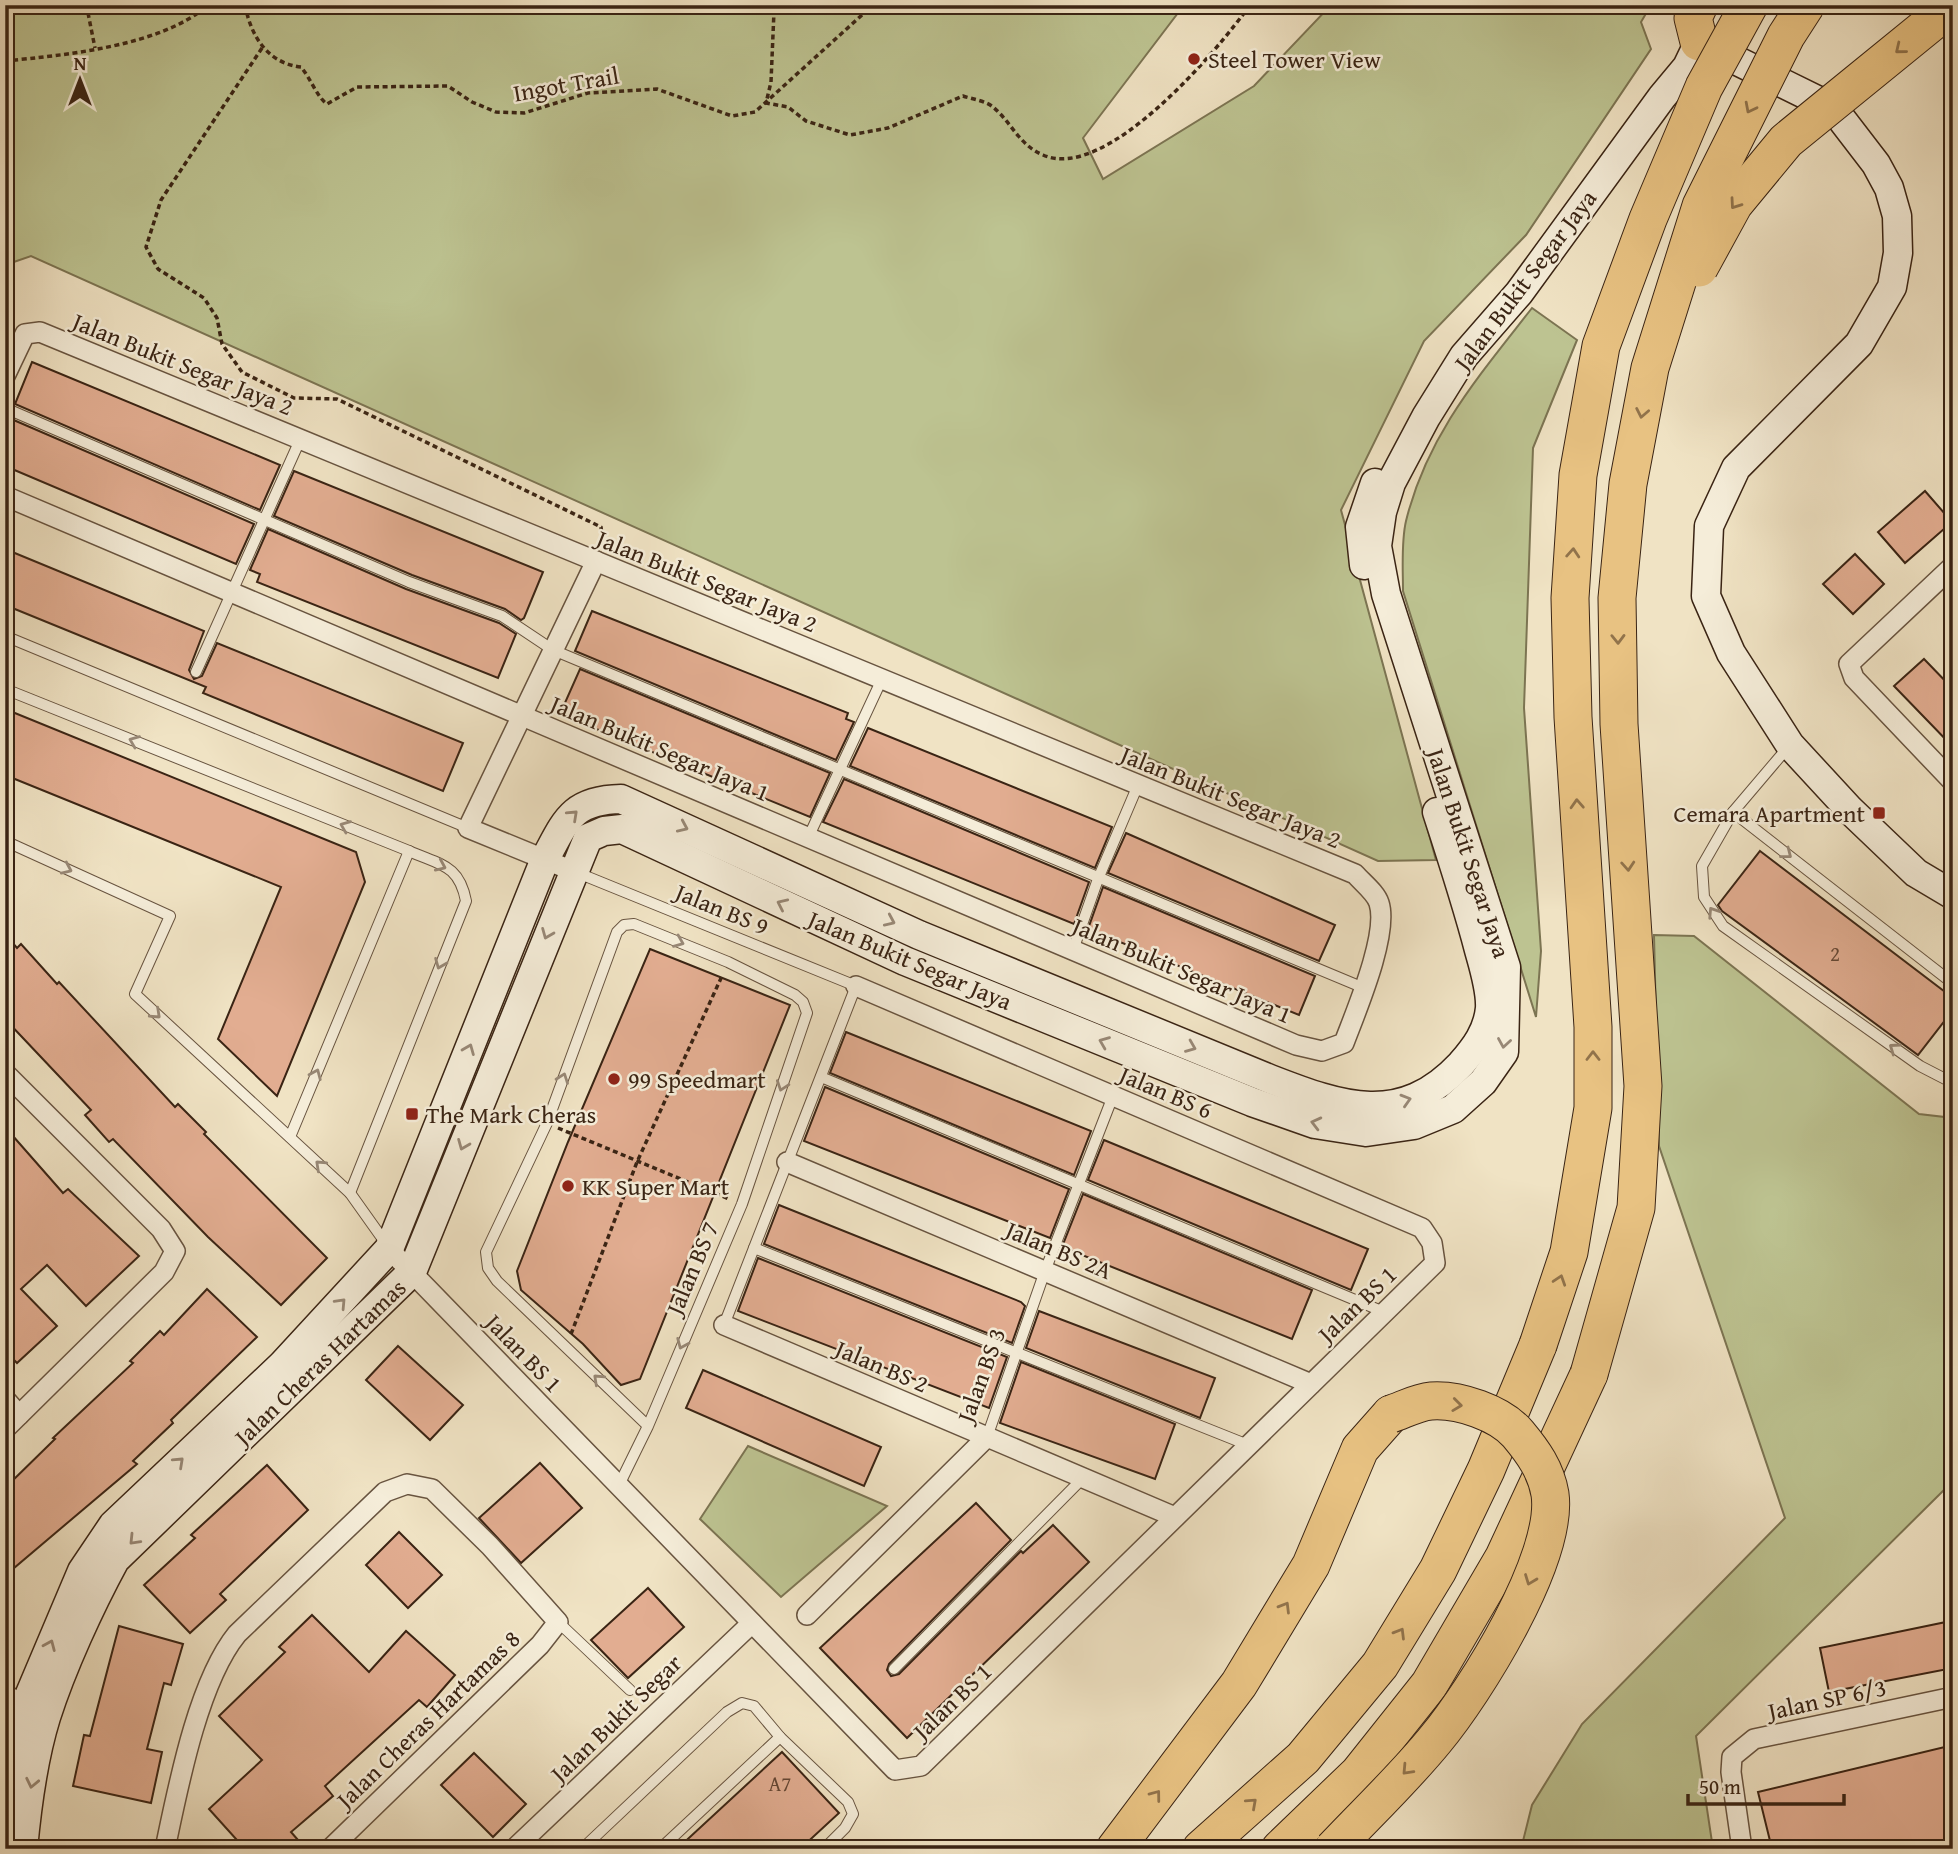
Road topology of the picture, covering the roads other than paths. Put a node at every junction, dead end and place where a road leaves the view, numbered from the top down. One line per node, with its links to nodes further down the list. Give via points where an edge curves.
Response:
1 (1699, 5): 5 (highway, via 1693,18)
2 (1749, 5): 83 (highway, one-way to 2, bridge, via 1303,1758 1380,1665 1438,1570 1486,1470 1538,1345 1569,1252 1593,1108 1593,1027 1570,598 1578,475 1601,346 1704,87)
3 (1806, 5): 6 (highway, one-way to 6, bridge, via 1701,206)
4 (1953, 5): 6 (highway, one-way to 6, bridge, via 1786,141 1734,204)
5 (1699, 42): 21 (street, via 1833,108 1876,164 1897,216 1898,253 1892,287 1859,344 1736,468 1709,526 1706,596 1731,653); 25 (street, Jalan Bukit Segar Jaya, one-way to 5, via 919,935 1319,1098 1362,1107 1409,1102 1446,1080 1479,1044 1490,1009 1485,973 1402,695 1369,601 1360,527 1364,508 1385,458 1446,348 1530,251 1657,76 1674,57); 28 (street, Jalan Bukit Segar Jaya, one-way to 28, via 1687,67 1519,293 1464,356 1391,482 1382,512 1377,546 1386,594 1506,967 1504,1052 1483,1082 1453,1109 1414,1125 1366,1132 1315,1124 905,961)
6 (1650, 368): 84 (highway, one-way to 84, bridge, via 1628,484 1618,598 1619,724 1643,1086 1636,1208 1589,1374 1504,1557 1429,1685 1359,1773)
7 (5, 376): 9 (street, Jalan Bukit Segar Jaya 2, via 24,334 40,332)
8 (5, 408): 11 (lane)
9 (300, 440): 11 (lane); 12 (street, Jalan Bukit Segar Jaya 2)
10 (5, 496): 14 (street, Jalan Bukit Segar Jaya 1)
11 (265, 518): 14 (lane); 16 (lane, via 410,582 502,616)
12 (596, 561): 16 (street); 18 (street, Jalan Bukit Segar Jaya 2)
13 (1953, 566): 23 (street, via 1849,664 1854,678)
14 (232, 592): 17 (lane); 20 (street, Jalan Bukit Segar Jaya 1)
15 (5, 636): 27 (lane)
16 (553, 650): 20 (street); 22 (lane)
17 (196, 672)
18 (881, 679): 22 (lane); 24 (street, Jalan Bukit Segar Jaya 2)
19 (5, 689): 31 (lane, one-way to 19)
20 (522, 716): 27 (street); 29 (street, Jalan Bukit Segar Jaya 1)
21 (1790, 745): 26 (lane); 35 (street, via 1916,873)
22 (839, 771): 29 (lane); 34 (lane)
23 (1953, 782)
24 (1138, 785): 34 (lane); 39 (street, Jalan Bukit Segar Jaya 2, via 1355,874 1378,900 1383,920)
25 (621, 799): 32 (street, Jalan Cheras Hartamas, one-way to 25, via 569,815 595,800)
26 (1733, 812): 37 (lane, one-way to 37); 42 (lane, one-way to 26, via 1920,1066 1723,926 1704,897 1702,866)
27 (468, 828): 32 (street)
28 (622, 829): 33 (street, Jalan Cheras Hartamas, via 588,838)
29 (808, 838): 36 (street, Jalan Bukit Segar Jaya 1)
30 (5, 841): 44 (lane, one-way to 44, via 170,916 135,994)
31 (409, 851): 44 (lane, one-way to 31); 47 (lane, one-way to 47, via 456,872 466,901)
32 (545, 859): 33 (street); 49 (street, Jalan Cheras Hartamas, one-way to 32)
33 (573, 871): 38 (lane, Jalan BS 9); 52 (street, Jalan Cheras Hartamas, one-way to 52)
34 (1098, 879): 36 (lane); 39 (lane)
35 (1953, 895)
36 (1073, 950): 39 (street, Jalan Bukit Segar Jaya 1, via 1296,1045 1322,1051 1344,1043)
37 (1953, 980)
38 (856, 986): 41 (lane); 43 (street, Jalan BS 6)
39 (1364, 988)
40 (5, 1073): 58 (street, via 162,1229 175,1251 164,1272)
41 (821, 1077): 45 (lane); 46 (lane)
42 (1953, 1083)
43 (1113, 1096): 46 (lane, Jalan BS 3); 50 (street, Jalan BS 6, via 1422,1228 1432,1243)
44 (290, 1137): 47 (lane, one-way to 44)
45 (787, 1162): 48 (lane); 51 (street, Jalan BS 2A)
46 (1079, 1183): 51 (lane, Jalan BS 3); 53 (lane)
47 (350, 1193): 49 (lane)
48 (754, 1248): 54 (lane); 55 (lane)
49 (389, 1249): 52 (street, Jalan BS 1); 72 (street, Jalan Cheras Hartamas, one-way to 49, via 82,1571 113,1525 282,1365)
50 (1435, 1263): 53 (street, Jalan BS 1)
51 (1045, 1271): 55 (lane, Jalan BS 3); 56 (street, Jalan BS 2A)
52 (412, 1272): 64 (street, Jalan BS 1); 72 (street, Jalan Cheras Hartamas, one-way to 72, via 115,1560)
53 (1384, 1312): 56 (street, Jalan BS 1)
54 (724, 1325): 61 (street, Jalan BS 2)
55 (1016, 1352): 61 (lane, Jalan BS 3); 62 (lane)
56 (1311, 1384): 62 (street, Jalan BS 1)
57 (5, 1399): 58 (street)
58 (19, 1415): 60 (street)
59 (648, 1426): 59 (lane, Jalan BS 7, one-way to 59, via 497,1281 488,1268 486,1252 547,1123 617,932 634,924 795,995 807,1013 741,1204); 64 (lane, Jalan BS 7)
60 (5, 1429)
61 (987, 1437): 63 (street, Jalan BS 2); 66 (street, Jalan BS 3)
62 (1248, 1445): 65 (street, Jalan BS 1)
63 (1084, 1478): 65 (street, Jalan BS 2); 69 (lane)
64 (619, 1485): 68 (street, Jalan BS 1)
65 (1175, 1517): 68 (street, Jalan BS 1, via 920,1766 895,1770)
66 (807, 1615)
67 (558, 1622): 70 (lane); 77 (street, via 432,1489 407,1484 385,1492 221,1654 180,1777); 78 (street, Jalan Cheras Hartamas 8, via 540,1645)
68 (752, 1622): 75 (street, Jalan Bukit Segar)
69 (894, 1669)
70 (630, 1690)
71 (1953, 1697): 86 (street, Jalan SP 6/3, via 1754,1740 1732,1757)
72 (25, 1707): 74 (street, Jalan Cheras Hartamas); 76 (street, Jalan Cheras Hartamas, one-way to 76)
73 (780, 1737): 79 (lane, via 754,1706 742,1703); 80 (lane); 81 (lane, via 848,1802 853,1814)
74 (5, 1807)
75 (528, 1844)
76 (23, 1849)
77 (165, 1849)
78 (330, 1849)
79 (582, 1849)
80 (660, 1849)
81 (824, 1849)
82 (1115, 1849): 85 (highway, one-way to 85, bridge, via 1239,1684 1311,1564 1360,1449 1391,1414 1430,1401 1469,1406 1511,1426 1538,1458 1550,1495 1546,1538 1525,1593 1478,1680 1435,1741)
83 (1201, 1849)
84 (1280, 1849)
85 (1333, 1849)
86 (1742, 1849)

